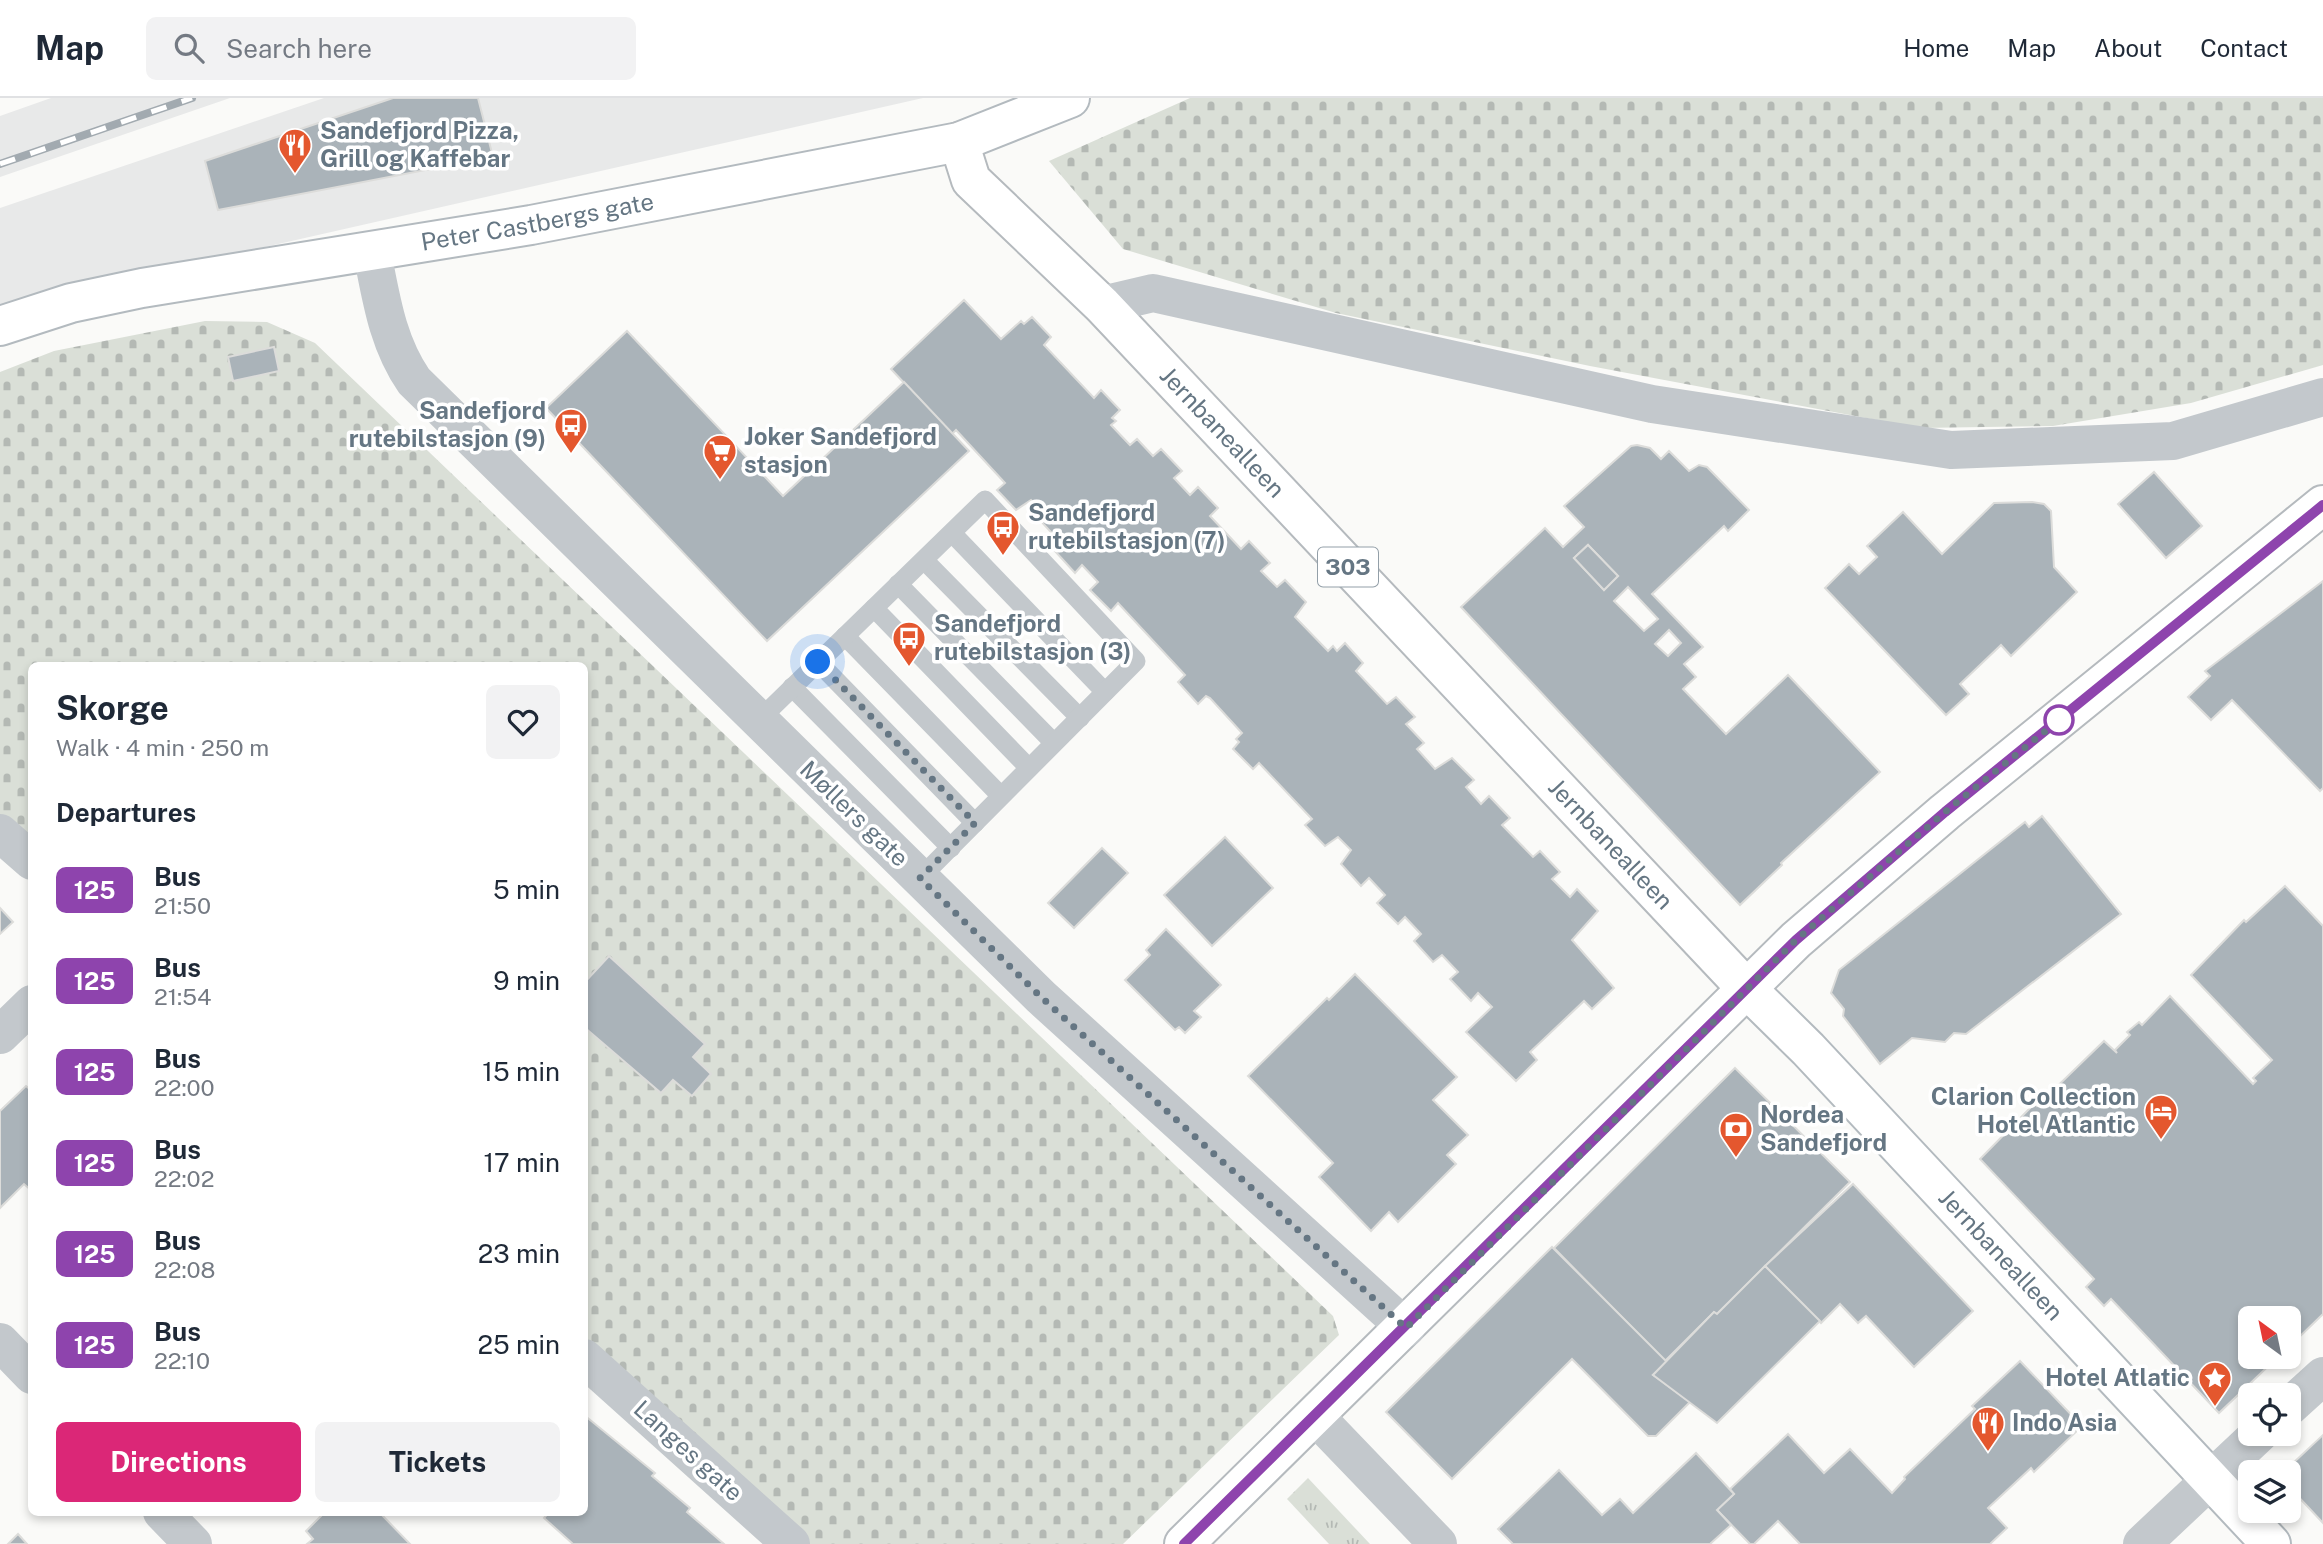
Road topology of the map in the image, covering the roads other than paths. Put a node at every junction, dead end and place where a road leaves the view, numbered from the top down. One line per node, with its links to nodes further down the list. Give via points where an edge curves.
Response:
1 (1070, 98): 2 (main road, Peter Castbergs gate)
2 (959, 142): 3 (main road, Peter Castbergs gate); 4 (main road, Jernbanealleen / 303, via 971,180)
3 (372, 252): 5 (main road, Peter Castbergs gate, via 142,288 71,303); 17 (street, Møllers gate, via 387,326 398,358 414,381)
4 (1102, 305): 6 (street, via 1153,293 1652,404 1951,450 2173,441); 26 (main road, Jernbanealleen / 303)
5 (0, 326)
6 (2323, 397)
7 (2323, 505): 26 (main road, via 1945,812)
8 (951, 533): 9 (lane); 15 (lane); 15 (lane, via 985,500 1136,661)
9 (924, 560): 10 (lane); 16 (lane)
10 (898, 584): 11 (lane); 18 (lane)
11 (874, 608): 12 (lane); 19 (lane)
12 (845, 636): 13 (lane); 20 (lane)
13 (818, 662): 14 (lane); 21 (lane)
14 (792, 687): 17 (lane); 23 (lane)
15 (1105, 692): 16 (lane)
16 (1080, 718): 18 (lane)
17 (759, 720): 25 (street, Møllers gate)
18 (1054, 743): 19 (lane)
19 (1029, 768): 20 (lane)
20 (1001, 796): 21 (lane)
21 (975, 823): 23 (lane)
22 (0, 832): 24 (street)
23 (951, 848): 25 (lane)
24 (28, 857)
25 (920, 878): 29 (street, Møllers gate, via 1041,997)
26 (1746, 988): 29 (main road); 37 (main road, Jernbanealleen)
27 (28, 1008): 28 (street)
28 (0, 1035)
29 (1406, 1328): 35 (main road)
30 (0, 1342): 32 (street)
31 (588, 1362): 40 (street, Langes gate)
32 (28, 1371)
33 (2323, 1376): 34 (street)
34 (2301, 1396)
35 (1316, 1417): 41 (main road); 42 (street)
36 (2246, 1446): 37 (street)
37 (2210, 1480): 43 (street); 44 (main road, Jernbanealleen)
38 (166, 1516): 39 (street)
39 (193, 1544)
40 (791, 1544)
41 (1184, 1544)
42 (1438, 1544)
43 (2142, 1544)
44 (2271, 1544)

